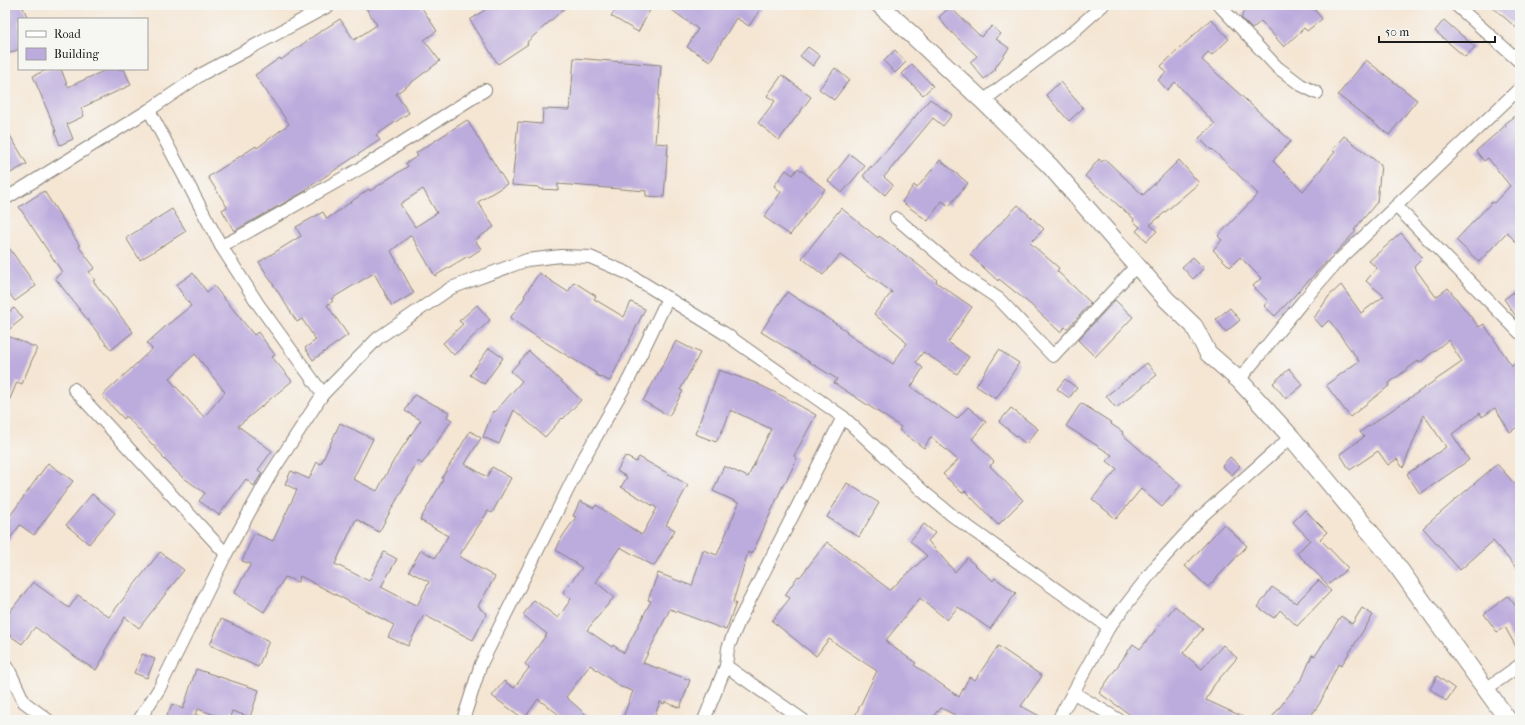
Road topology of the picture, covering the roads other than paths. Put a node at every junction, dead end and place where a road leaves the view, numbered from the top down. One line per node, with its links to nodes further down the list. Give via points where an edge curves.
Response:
1 (330, 5): 11 (street, via 202,74)
2 (880, 5): 10 (main road)
3 (1103, 5): 10 (street, via 1073,32)
4 (1219, 5): 9 (street, via 1277,67)
5 (1456, 5): 6 (street)
6 (1520, 62)
7 (1520, 88): 13 (street)
8 (485, 90): 15 (street, via 368,164)
9 (1317, 93)
10 (983, 101): 16 (main road, via 1050,166)
11 (149, 110): 12 (street); 15 (street)
12 (5, 199)
13 (1396, 206): 18 (street); 19 (street, via 1335,264)
14 (896, 218): 16 (street, via 962,274 999,300 1053,356)
15 (221, 246): 21 (street, via 258,304)
16 (1138, 265): 19 (main road, via 1166,299 1194,326 1208,353)
17 (668, 298): 21 (street, via 627,273 590,257 561,256 527,260 451,288 378,338); 22 (street, via 724,333); 33 (street, via 629,379 581,463 481,664)
18 (1520, 333)
19 (1239, 380): 23 (main road)
20 (74, 389): 24 (street)
21 (323, 394): 24 (street, via 270,475)
22 (843, 417): 25 (street, via 953,516); 28 (street, via 739,620 728,648)
23 (1291, 437): 25 (street, via 1203,515 1157,566); 29 (main road, via 1390,556)
24 (226, 554): 32 (street, via 159,689)
25 (1109, 627): 30 (street)
26 (5, 665): 31 (street, via 24,702)
27 (1520, 665): 29 (street)
28 (726, 666): 34 (street); 35 (street)
29 (1486, 689): 38 (main road)
30 (1074, 693): 36 (street); 37 (street)
31 (48, 720)
32 (139, 720)
33 (463, 720)
34 (704, 720)
35 (803, 720)
36 (1058, 720)
37 (1119, 720)
38 (1508, 720)

